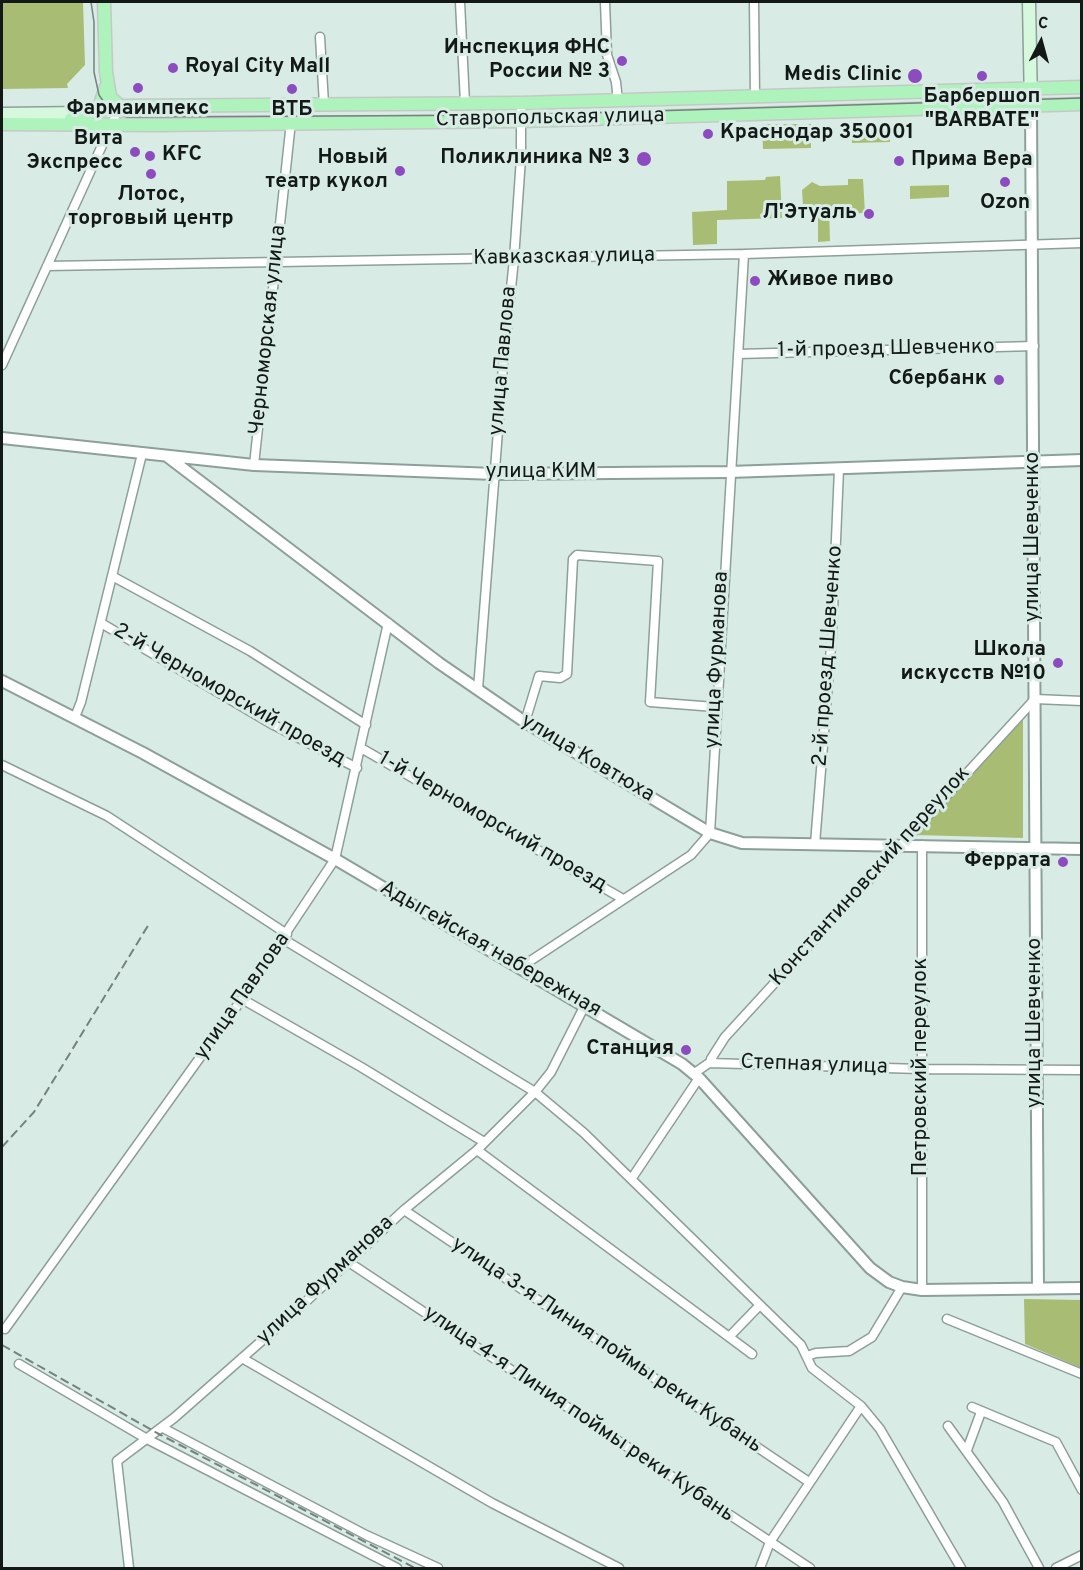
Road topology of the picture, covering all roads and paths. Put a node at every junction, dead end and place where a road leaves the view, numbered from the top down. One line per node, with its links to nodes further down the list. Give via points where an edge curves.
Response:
1 (104, 2): 7 (main road)
2 (460, 2): 12 (street)
3 (605, 2): 11 (street, via 607,55)
4 (754, 2): 10 (street)
5 (1029, 2): 9 (main road, улица Шевченко)
6 (320, 37): 14 (street)
7 (106, 72): 16 (main road, via 110,97); 18 (main road, via 105,93)
8 (1082, 87): 9 (main road, Ставропольская улица)
9 (1031, 88): 10 (main road, Ставропольская улица); 17 (main road, улица Шевченко)
10 (754, 97): 11 (main road, Ставропольская улица)
11 (618, 101): 13 (main road, Ставропольская улица)
12 (465, 103): 13 (main road, Ставропольская улица); 14 (main road, Ставропольская улица)
13 (521, 103): 20 (street, улица Павлова)
14 (324, 104): 16 (main road, Ставропольская улица)
15 (1082, 104): 17 (main road, Ставропольская улица)
16 (120, 106): 18 (main road, Ставропольская улица); 24 (street)
17 (1031, 106): 20 (main road, Ставропольская улица); 26 (street, улица Шевченко)
18 (98, 111): 19 (main road, Ставропольская улица); 23 (main road, Ставропольская улица, via 76,118)
19 (2, 114)
20 (521, 121): 21 (main road, Ставропольская улица); 28 (street, улица Павлова)
21 (291, 122): 24 (main road, Ставропольская улица); 29 (street, Черноморская улица)
22 (2, 123): 23 (main road, Ставропольская улица)
23 (19, 123): 24 (main road, Ставропольская улица)
24 (112, 125): 30 (street)
25 (1082, 243): 26 (street, Кавказская улица)
26 (1032, 245): 27 (street, Кавказская улица); 31 (street, улица Шевченко)
27 (744, 255): 28 (street, Кавказская улица); 32 (street, улица Фурманова)
28 (514, 259): 29 (street, Кавказская улица); 42 (street, улица Павлова)
29 (278, 264): 30 (street, Кавказская улица); 39 (street, Черноморская улица, via 274,271)
30 (47, 266): 33 (street)
31 (1034, 346): 32 (street, 1-й проезд Шевченко); 38 (street, улица Шевченко)
32 (738, 354): 41 (street, улица Фурманова)
33 (2, 365)
34 (2, 438): 35 (street, улица КИМ)
35 (142, 453): 36 (street, улица КИМ); 43 (street)
36 (168, 456): 39 (street, улица КИМ); 44 (street, улица Ковтюха)
37 (1082, 460): 38 (street, улица КИМ)
38 (1033, 462): 40 (street, улица КИМ); 48 (street, улица Шевченко)
39 (254, 465): 42 (street, улица КИМ)
40 (839, 469): 41 (street, улица КИМ); 58 (street, 2-й проезд Шевченко, via 832,634)
41 (729, 472): 42 (street, улица КИМ); 50 (street, улица Фурманова)
42 (495, 474): 47 (street, улица Павлова)
43 (112, 576): 45 (street); 53 (street, 1-й Черноморский проезд, via 249,651)
44 (388, 622): 47 (street, улица Ковтюха); 53 (street, улица Павлова)
45 (101, 623): 51 (street); 56 (street, 2-й Черноморский проезд, via 270,723)
46 (2, 681): 51 (street, Адыгейская набережная)
47 (477, 689): 52 (street, улица Ковтюха)
48 (1035, 699): 49 (street); 59 (street, Константиновский переулок); 61 (street, улица Шевченко)
49 (1082, 701)
50 (715, 707): 52 (street, via 650,702 658,561 577,555 573,559 567,674 560,678 539,676); 57 (street, улица Фурманова)
51 (75, 717): 63 (street, Адыгейская набережная)
52 (525, 722): 57 (street, улица Ковтюха)
53 (366, 725): 54 (street, улица Павлова)
54 (361, 747): 56 (street, улица Павлова); 64 (street, 1-й Черноморский проезд)
55 (2, 765): 65 (street, via 107,816)
56 (357, 768): 63 (street, улица Павлова)
57 (710, 833): 58 (street, улица Ковтюха, via 742,843); 64 (street, via 691,855)
58 (815, 844): 59 (street, улица Ковтюха)
59 (901, 844): 60 (street, улица Ковтюха); 69 (street, Константиновский переулок, via 725,1037)
60 (922, 845): 61 (street, улица Ковтюха); 70 (street, Петровский переулок)
61 (1035, 849): 62 (street, улица Ковтюха); 71 (street, улица Шевченко)
62 (1082, 849)
63 (335, 859): 65 (street, улица Павлова); 66 (street, Адыгейская набережная)
64 (623, 899): 66 (street)
65 (285, 937): 67 (street, улица Павлова); 74 (street)
66 (521, 967): 68 (street, Адыгейская набережная)
67 (242, 999): 75 (street); 86 (street, улица Павлова)
68 (585, 1005): 73 (street, Адыгейская набережная); 74 (street, улица Фурманова, via 551,1072)
69 (711, 1059)
70 (921, 1069): 71 (street, Степная улица); 73 (street, Степная улица, via 709,1062); 83 (street, Петровский переулок)
71 (1036, 1070): 72 (street, Степная улица); 82 (street, улица Шевченко)
72 (1082, 1070)
73 (696, 1076): 77 (street); 80 (street, Адыгейская набережная, via 870,1268)
74 (535, 1092): 75 (street, улица Фурманова); 77 (street)
75 (484, 1142): 76 (street, улица Фурманова)
76 (477, 1150): 78 (street, улица Фурманова); 87 (street)
77 (632, 1178): 84 (street)
78 (404, 1209): 79 (street, улица Фурманова); 100 (street, улица 3-я Линия поймы реки Кубань)
79 (347, 1261): 90 (street, улица Фурманова); 102 (street, улица 4-я Линия поймы реки Кубань)
80 (902, 1287): 83 (street, Адыгейская набережная); 89 (street, via 872,1337 849,1351)
81 (1082, 1288): 82 (street, Адыгейская набережная)
82 (1038, 1289): 83 (street, Адыгейская набережная)
83 (922, 1290)
84 (759, 1306): 87 (street); 89 (street, via 801,1345)
85 (947, 1319): 92 (street)
86 (5, 1329)
87 (729, 1337): 88 (street)
88 (752, 1354)
89 (807, 1356): 93 (street, via 812,1368)
90 (242, 1358): 97 (street, улица Фурманова); 107 (street, via 492,1503)
91 (19, 1364): 98 (street)
92 (1082, 1374)
93 (861, 1406): 100 (street); 110 (street, via 880,1429)
94 (972, 1407): 95 (street)
95 (981, 1412): 99 (street); 101 (street, via 1056,1442)
96 (948, 1426): 99 (street)
97 (163, 1428): 98 (street, улица Фурманова); 106 (street)
98 (147, 1439): 104 (street, улица Фурманова, via 117,1461); 105 (street)
99 (967, 1450): 111 (street, via 1003,1502)
100 (809, 1482): 102 (street)
101 (1082, 1490)
102 (770, 1542): 108 (street); 109 (street, улица 4-я Линия поймы реки Кубань)
103 (1082, 1555): 112 (street)
104 (129, 1569)
105 (397, 1569)
106 (438, 1569)
107 (619, 1569)
108 (760, 1569)
109 (810, 1569)
110 (961, 1569)
111 (1039, 1569)
112 (1056, 1569)

